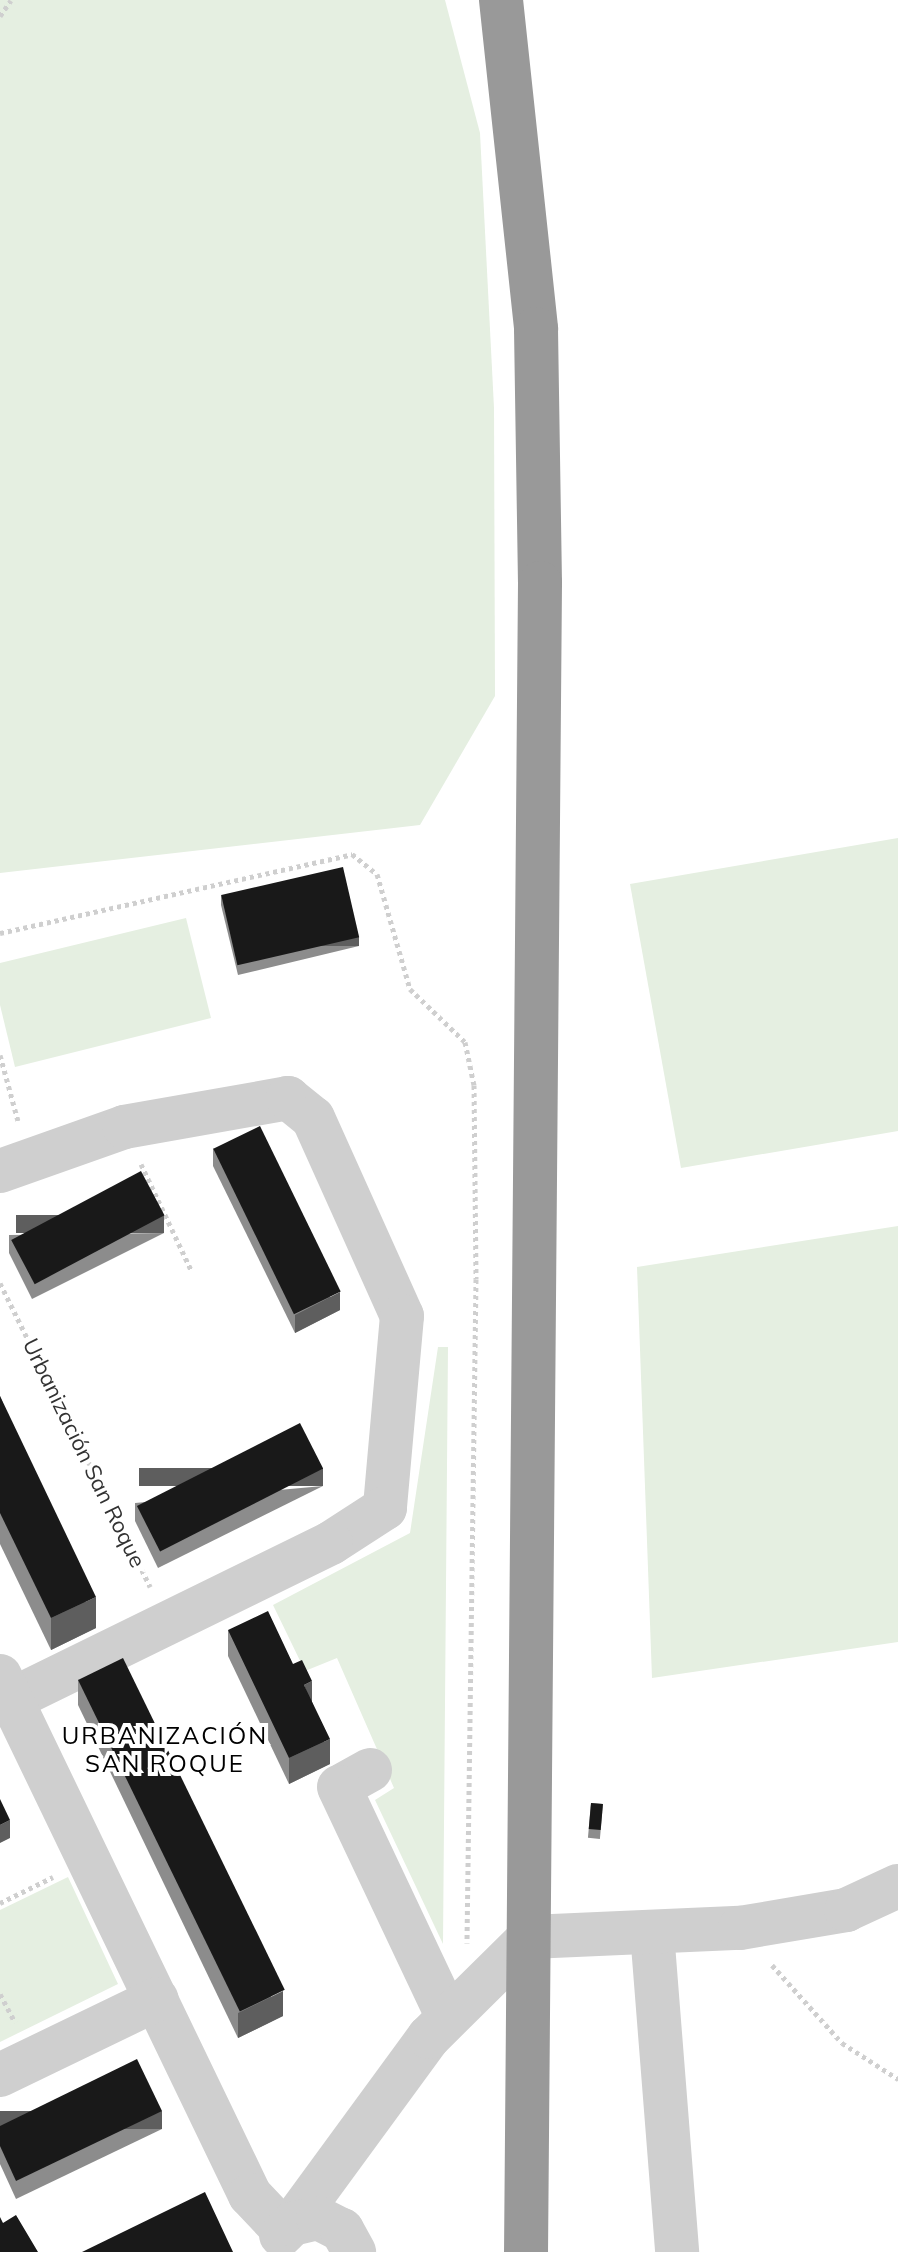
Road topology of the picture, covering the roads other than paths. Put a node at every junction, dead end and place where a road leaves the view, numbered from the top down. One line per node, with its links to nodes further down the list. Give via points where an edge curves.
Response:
1 (501, 0): 7 (highway, via 536,329 540,567)
2 (14, 1166): 3 (street, via 124,1127 288,1098 313,1118 402,1316 385,1508 331,1543)
3 (4, 1693): 8 (street)
4 (370, 1770): 9 (street, via 339,1787)
5 (898, 1886): 6 (street, via 846,1910 740,1928)
6 (652, 1932): 7 (street); 15 (street)
7 (530, 1937): 9 (street); 14 (highway)
8 (157, 1999): 10 (street); 12 (street, via 250,2195)
9 (447, 2015): 11 (street)
10 (0, 2075)
11 (362, 2130): 12 (street); 13 (street)
12 (283, 2236): 13 (street, via 318,2218)
13 (348, 2241)
14 (526, 2252)
15 (677, 2252)

